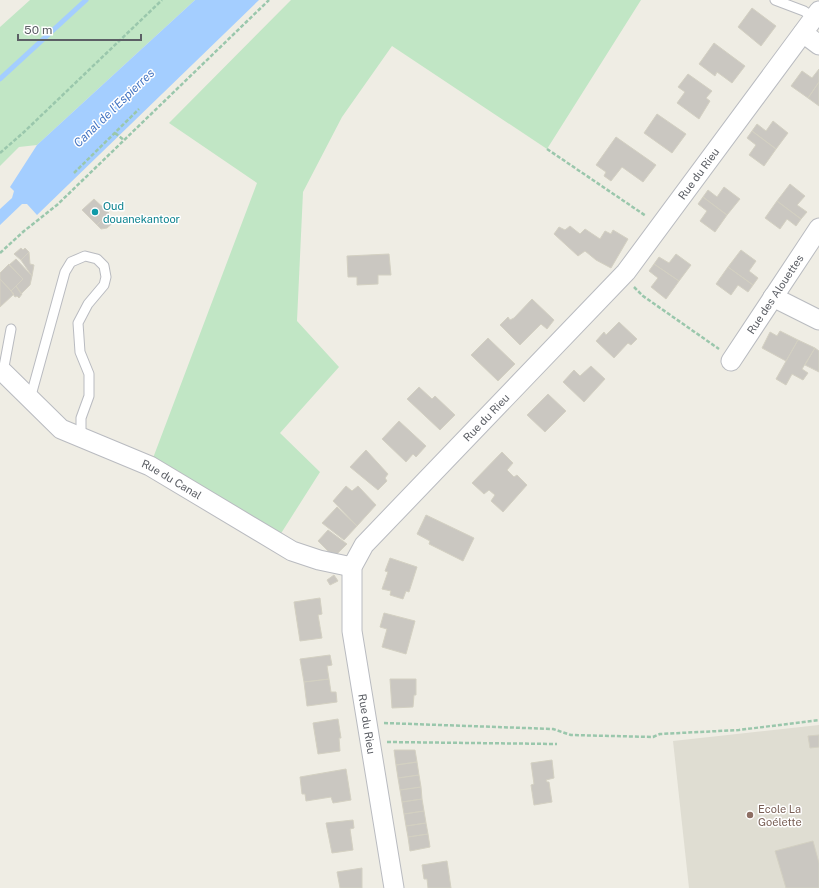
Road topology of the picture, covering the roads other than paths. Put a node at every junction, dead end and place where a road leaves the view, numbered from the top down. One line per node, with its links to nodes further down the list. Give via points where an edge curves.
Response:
1 (775, 0): 2 (lane, via 804,11)
2 (812, 21): 3 (street); 12 (street, Rue du Rieu, via 622,276 364,545)
3 (819, 45)
4 (818, 234): 5 (street, Rue des Alouettes)
5 (773, 297): 6 (street); 8 (street, Rue des Alouettes)
6 (819, 320)
7 (11, 329): 9 (lane)
8 (732, 359)
9 (3, 372): 10 (street, Rue du Canal)
10 (30, 398): 11 (street, Rue du Canal, via 61,428); 11 (lane, via 65,272 72,262 86,256 97,259 104,266 104,285 88,304 78,323 80,352 89,374 89,396 81,418)
11 (81, 437): 12 (street, Rue du Canal, via 150,466 292,551)
12 (352, 567): 13 (street, Rue du Rieu, via 352,631)
13 (394, 888)

